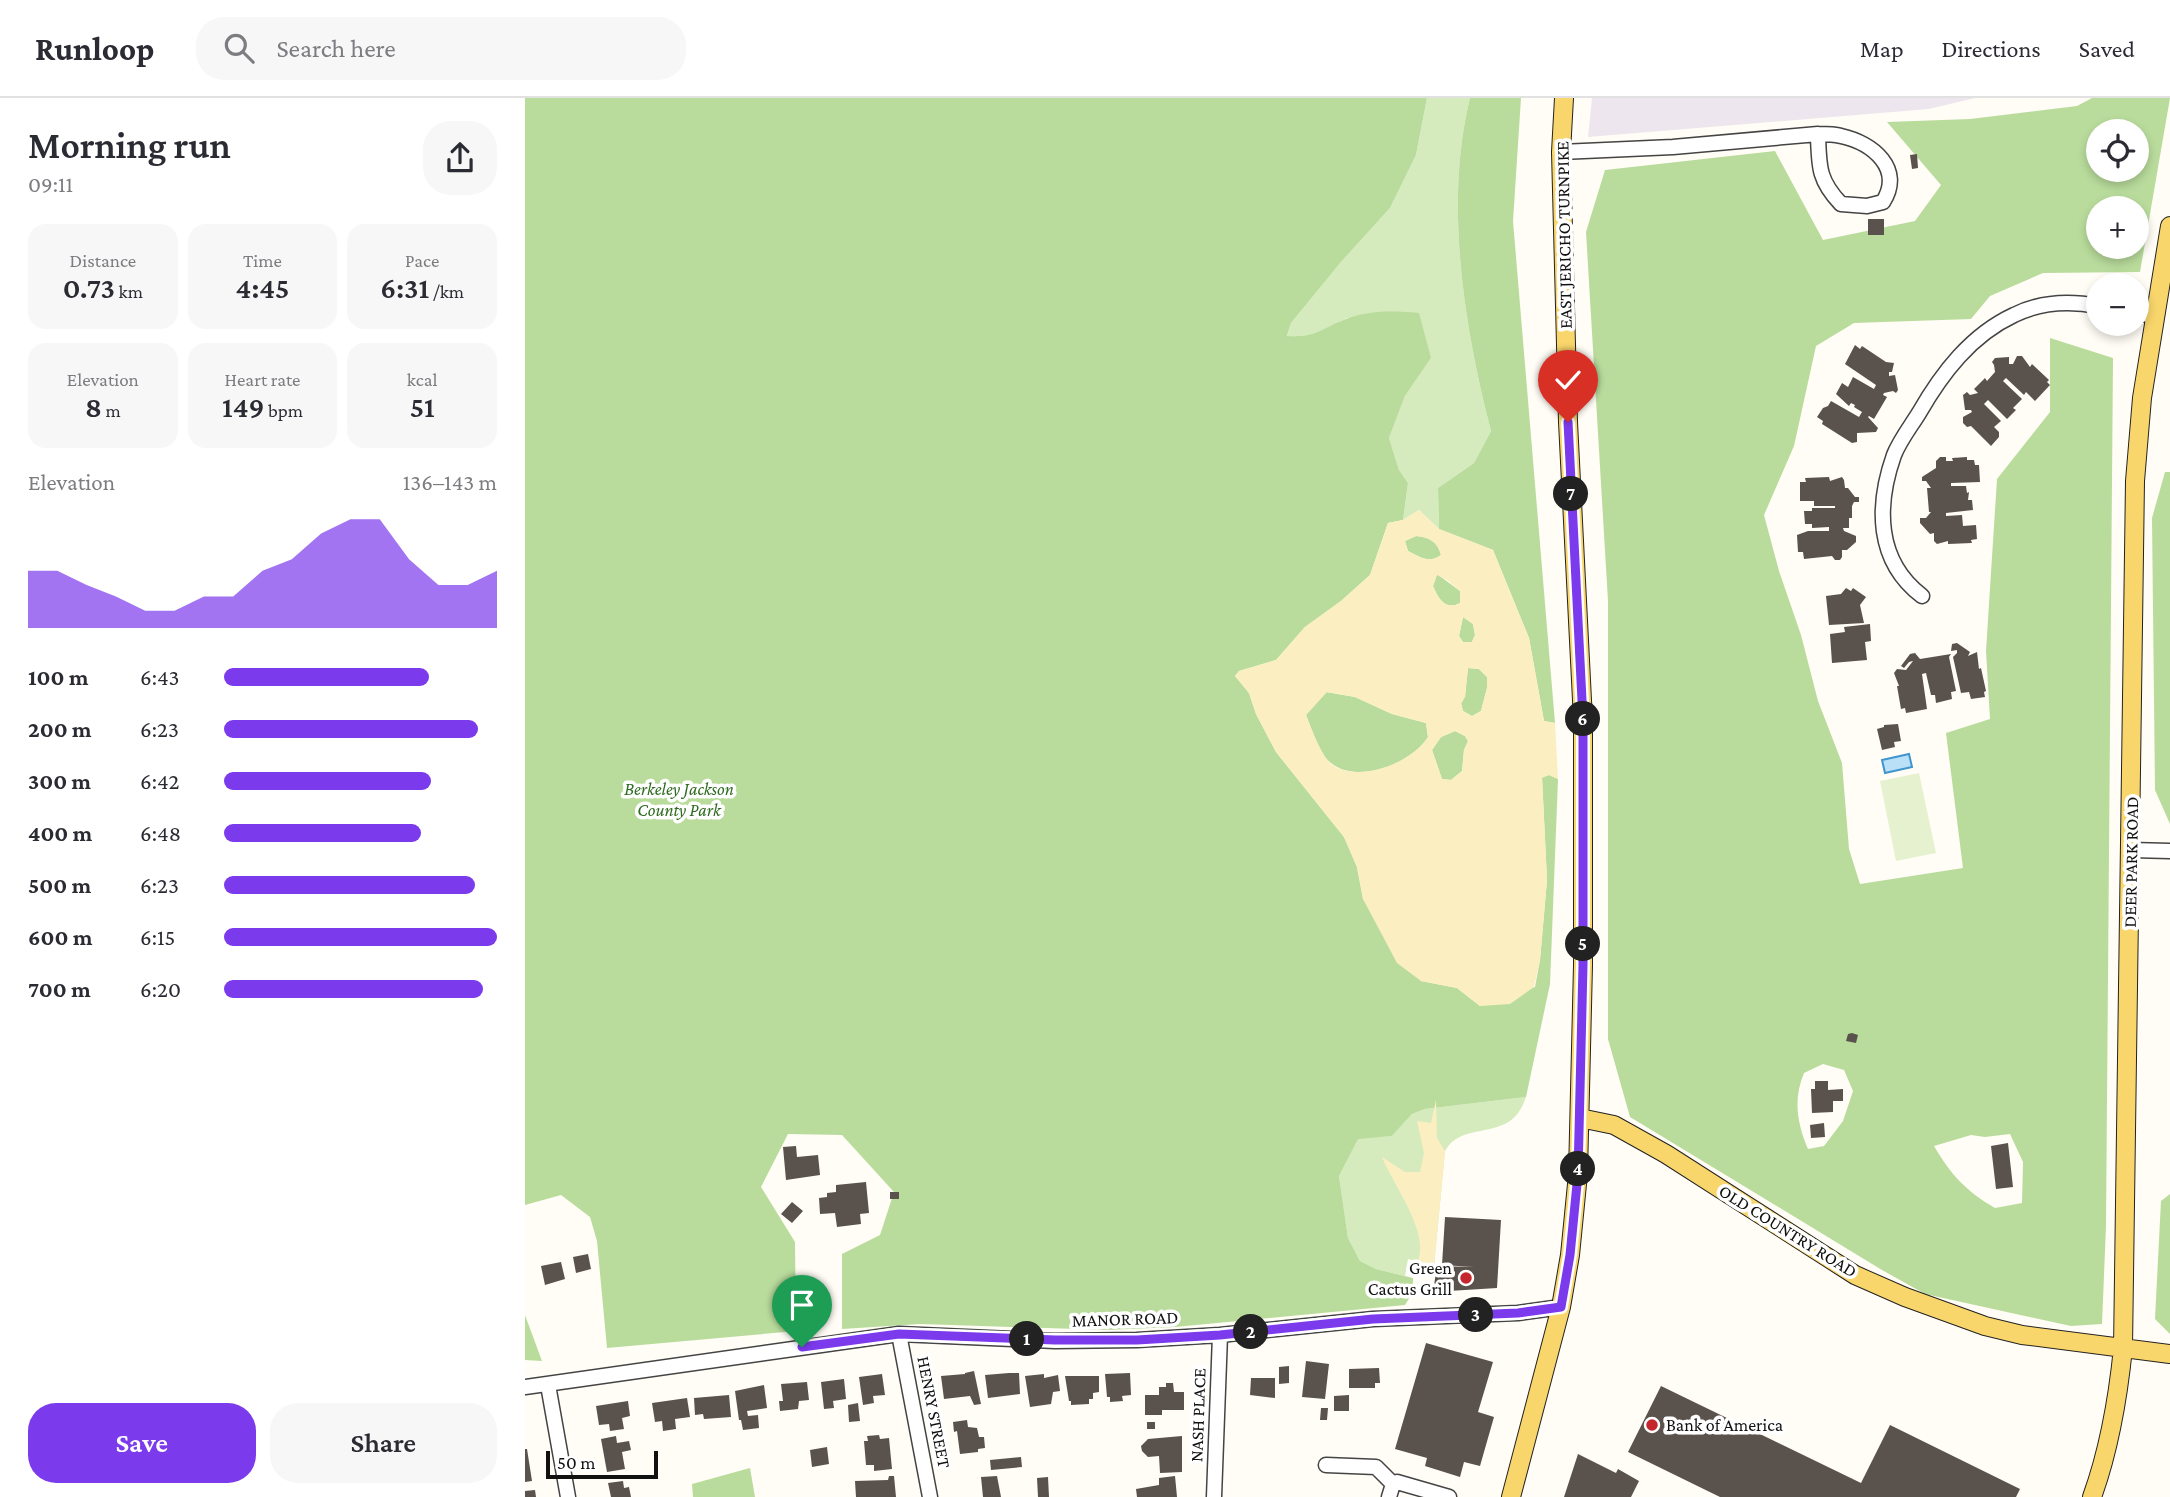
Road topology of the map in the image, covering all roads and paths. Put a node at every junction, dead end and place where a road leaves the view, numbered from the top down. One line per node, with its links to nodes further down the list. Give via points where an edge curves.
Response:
1 (1564, 98): 3 (main road, EAST JERICHO TURNPIKE)
2 (1818, 134): 2 (street, via 1841,135 1868,146 1883,159 1891,177 1891,189 1883,202 1841,204 1827,189 1819,169); 3 (street)
3 (1561, 152): 11 (main road, EAST JERICHO TURNPIKE, via 1583,720)
4 (2170, 226): 5 (main road, DEER PARK ROAD)
5 (2149, 303)
6 (2086, 305): 8 (street, via 2060,303 2013,315 1985,332 1954,361 1895,453 1883,504 1884,536 1891,561 1906,584)
7 (2145, 336): 9 (main road, DEER PARK ROAD, via 2135,481)
8 (1922, 596)
9 (2131, 850): 10 (street); 15 (main road, DEER PARK ROAD)
10 (2170, 851)
11 (1580, 1118): 12 (main road, EAST JERICHO TURNPIKE, via 1577,1188); 15 (main road, OLD COUNTRY ROAD, via 1614,1125 1844,1269 1905,1297 2022,1335)
12 (1561, 1307): 14 (street, MANOR ROAD); 25 (main road, EAST JERICHO TURNPIKE)
13 (899, 1334): 14 (street, MANOR ROAD, via 1055,1340); 17 (street, MANOR ROAD); 22 (street, HENRY STREET)
14 (1220, 1335): 23 (street, NASH PLACE)
15 (2123, 1348): 16 (main road, OLD COUNTRY ROAD); 26 (main road, DEER PARK ROAD, via 2100,1477)
16 (2170, 1354)
17 (548, 1385): 18 (street, MANOR ROAD); 21 (street)
18 (525, 1387)
19 (1326, 1465): 20 (street, via 1376,1467)
20 (1391, 1490): 24 (street, via 1397,1482)
21 (568, 1497)
22 (930, 1497)
23 (1214, 1497)
24 (1449, 1497)
25 (1511, 1497)
26 (2092, 1497)

